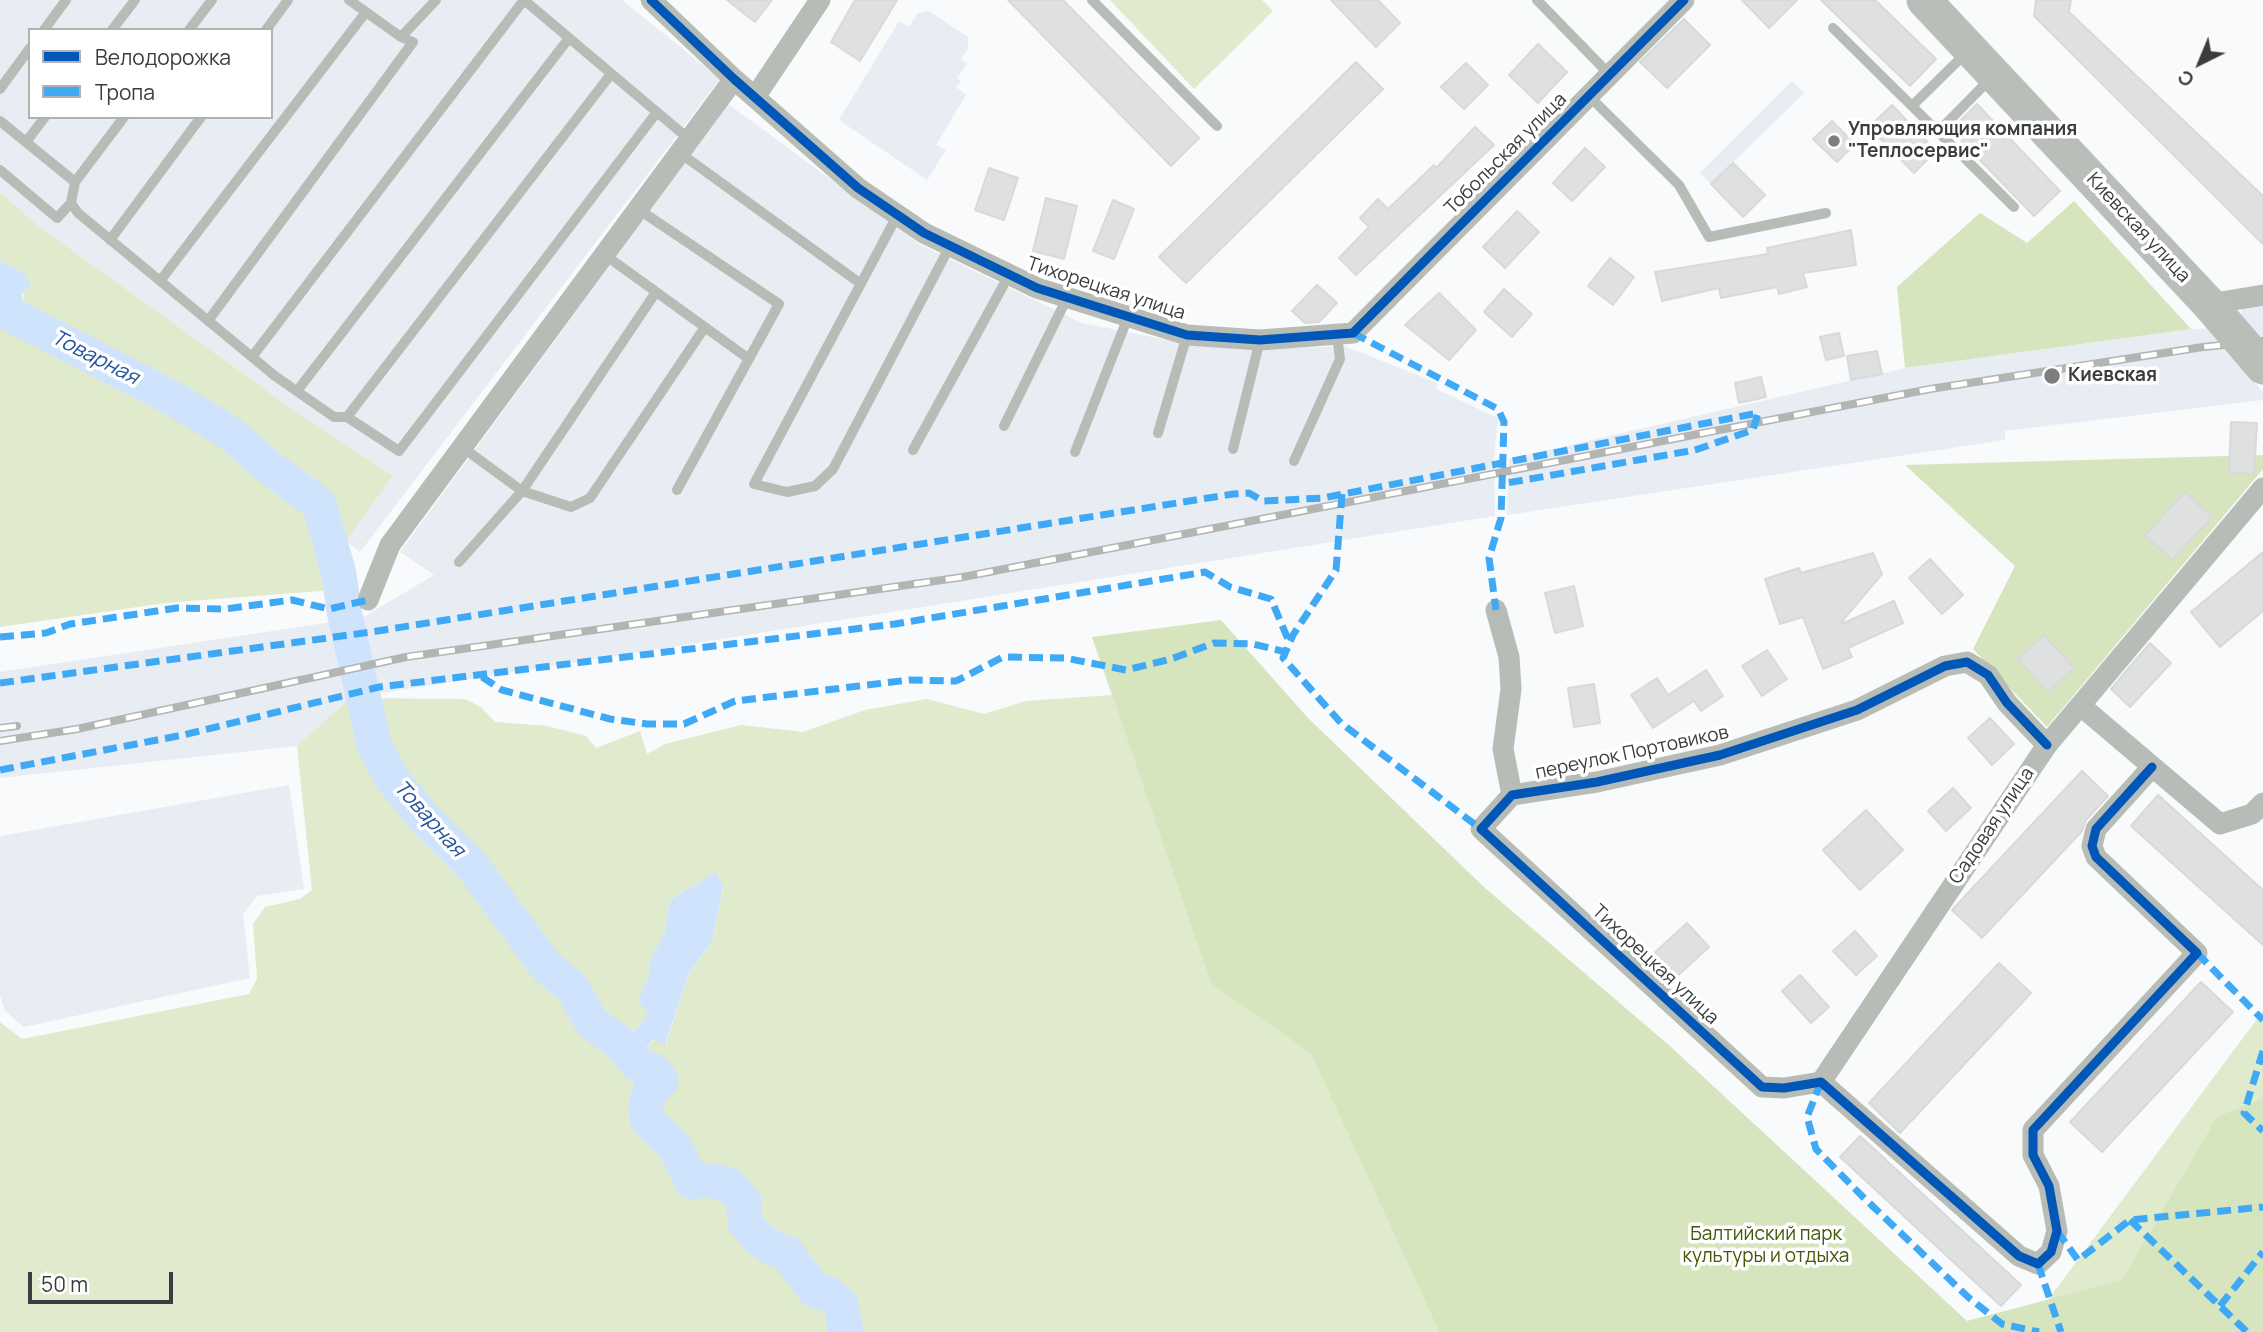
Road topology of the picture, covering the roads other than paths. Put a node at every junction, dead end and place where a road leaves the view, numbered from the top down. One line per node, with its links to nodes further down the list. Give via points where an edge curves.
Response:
1 (66, 0): 14 (lane)
2 (135, 0): 15 (lane)
3 (212, 0): 16 (lane)
4 (288, 0): 17 (lane)
5 (349, 0): 13 (lane)
6 (436, 0): 19 (lane)
7 (651, 0): 26 (street, Тихорецкая улица)
8 (820, 0): 29 (street)
9 (1092, 0): 36 (lane)
10 (1537, 0): 24 (lane)
11 (1684, 0): 24 (street, Тобольская улица)
12 (1924, 0): 21 (main road, Киевская улица)
13 (366, 12): 19 (lane); 51 (lane)
14 (45, 28)
15 (114, 28)
16 (191, 28)
17 (267, 28)
18 (1833, 28): 30 (lane)
19 (401, 37): 58 (lane, via 413,42)
20 (569, 38): 23 (lane); 63 (lane, via 524,0); 66 (lane)
21 (1970, 49): 25 (main road, Киевская улица); 30 (lane)
22 (28, 51): 27 (lane)
23 (611, 74): 31 (lane); 67 (lane)
24 (1609, 74): 28 (street, Тобольская улица)
25 (1995, 75): 37 (lane); 56 (main road, Киевская улица)
26 (734, 79): 29 (street, Тихорецкая улица); 39 (street)
27 (0, 89)
28 (1588, 95): 45 (lane, via 1679,185 1709,237); 60 (street, Тобольская улица)
29 (755, 97): 46 (street, Тихорецкая улица, via 858,188)
30 (1912, 106): 37 (lane)
31 (656, 112): 39 (lane); 67 (lane, via 399,451)
32 (43, 119): 38 (lane)
33 (122, 119): 41 (lane)
34 (200, 119): 47 (lane)
35 (0, 121): 38 (lane)
36 (1217, 126)
37 (1938, 132): 43 (lane)
38 (26, 142): 41 (lane)
39 (685, 147): 44 (street); 52 (lane)
40 (0, 170): 42 (lane, via 57,218)
41 (75, 182): 42 (lane)
42 (71, 202): 47 (lane)
43 (2014, 207)
44 (638, 209): 49 (street); 64 (lane, via 779,304)
45 (1826, 213)
46 (898, 214): 48 (street, Тихорецкая улица); 52 (lane)
47 (110, 240): 51 (lane)
48 (950, 246): 50 (street, Тихорецкая улица); 52 (lane, via 833,469 815,486 787,492 754,484)
49 (604, 255): 53 (lane); 70 (street)
50 (1009, 275): 55 (street, Тихорецкая улица); 72 (lane)
51 (160, 281): 58 (lane)
52 (860, 284)
53 (656, 292): 59 (lane); 77 (lane)
54 (2263, 295): 56 (street)
55 (1067, 298): 57 (street, Тихорецкая улица); 68 (lane)
56 (2209, 304): 65 (main road, Киевская улица, bridge)
57 (1128, 317): 61 (street, Тихорецкая улица); 73 (lane)
58 (208, 321): 63 (lane)
59 (705, 327): 64 (lane); 77 (lane, via 590,498 571,507)
60 (1345, 334): 62 (street, Тихорецкая улица); 74 (lane, via 1340,359)
61 (1186, 335): 62 (street, Тихорецкая улица); 69 (lane)
62 (1260, 340): 71 (lane)
63 (252, 357): 66 (lane)
64 (749, 359): 76 (lane)
65 (2263, 366)
66 (297, 391): 67 (lane, via 334,417)
67 (347, 417)
68 (1004, 426)
69 (1158, 433)
70 (462, 447): 77 (lane); 79 (street, via 390,545)
71 (1233, 449)
72 (913, 450)
73 (1074, 452)
74 (1294, 461)
75 (2263, 488): 81 (street, Садовая улица)
76 (677, 490)
77 (522, 491): 78 (lane)
78 (460, 562)
79 (368, 600)
80 (1496, 610): 84 (street, via 1509,657 1511,689 1503,749)
81 (2081, 706): 82 (street, Садовая улица); 83 (street)
82 (2047, 745): 84 (street, переулок Портовиков, via 2007,703 1988,675 1967,662 1945,666 1857,709 1720,755); 87 (street, Садовая улица)
83 (2152, 767): 85 (street, via 2220,824 2252,814); 87 (street, via 2096,830 2092,846 2096,857 2197,953 2033,1130 2033,1155 2049,1186 2057,1231 2051,1252 2038,1264 2019,1256)
84 (1512, 795): 86 (street, переулок Портовиков)
85 (2263, 803)
86 (1480, 829): 87 (street, Тихорецкая улица, via 1762,1087)
87 (1821, 1082)

